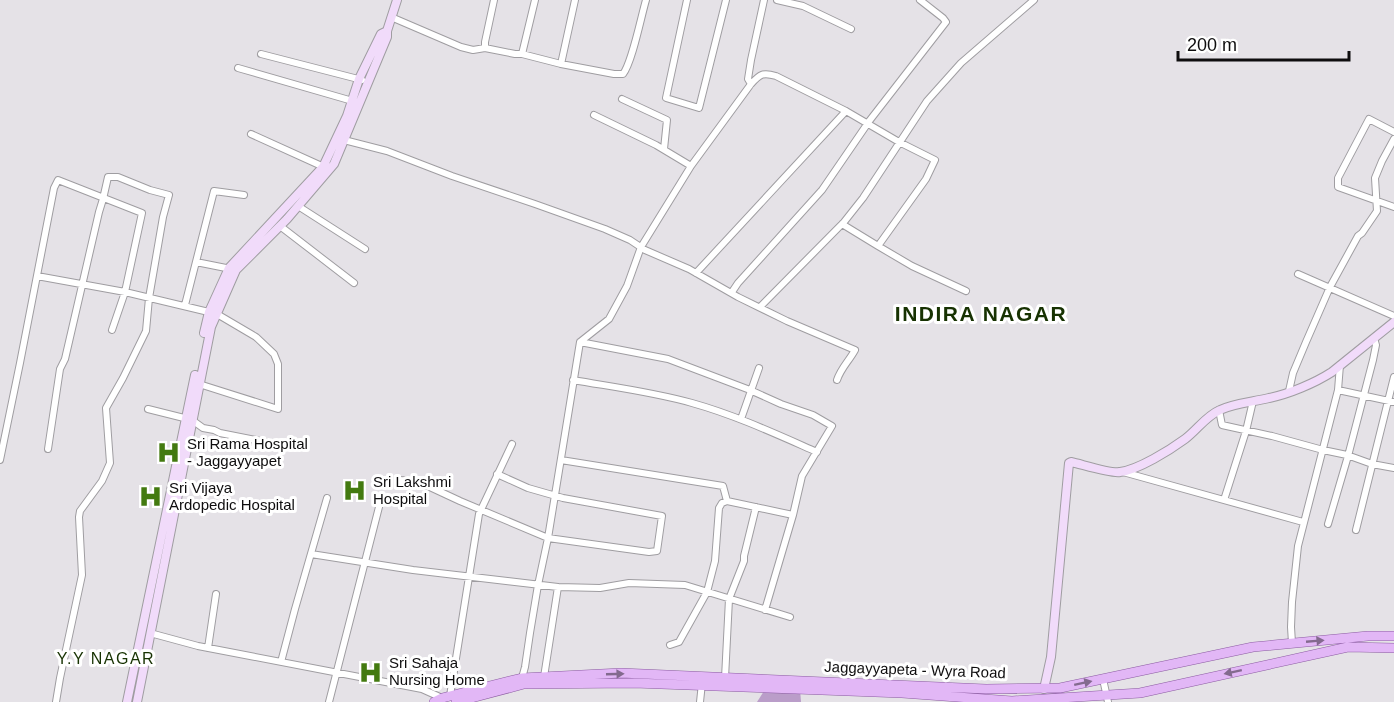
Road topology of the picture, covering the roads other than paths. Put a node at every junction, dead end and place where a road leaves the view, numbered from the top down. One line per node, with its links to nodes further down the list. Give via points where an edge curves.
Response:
1 (397, 0): 12 (main road)
2 (494, 0): 15 (street)
3 (535, 0): 17 (street)
4 (575, 0): 18 (street)
5 (646, 0): 18 (street, via 626,72 614,74)
6 (687, 0): 7 (street, via 666,98 699,108)
7 (726, 0)
8 (764, 0): 22 (street, via 748,79)
9 (777, 0): 13 (street, via 803,6)
10 (920, 0): 27 (street, via 946,22)
11 (1034, 0): 32 (street, via 962,63 927,101)
12 (391, 17): 14 (main road); 15 (street, via 461,47)
13 (851, 29)
14 (387, 31): 20 (main road, via 381,34); 21 (main road)
15 (485, 48): 17 (street)
16 (261, 54): 20 (street)
17 (522, 54): 18 (street)
18 (561, 64)
19 (238, 68): 24 (street)
20 (359, 79): 21 (street); 24 (main road)
21 (369, 82): 24 (main road)
22 (751, 84): 25 (street, via 761,74 768,74); 34 (street)
23 (622, 99): 33 (street, via 667,120)
24 (356, 103): 31 (main road); 35 (main road)
25 (846, 111): 27 (street); 48 (street)
26 (594, 115): 33 (street)
27 (867, 124): 32 (street); 56 (street, via 822,190)
28 (1394, 132): 38 (street, via 1370,119 1338,178 1338,187)
29 (250, 134): 35 (street)
30 (1394, 139): 38 (street, via 1375,178)
31 (344, 140): 35 (main road, via 334,164); 44 (street, via 387,151 605,229)
32 (899, 142): 41 (street); 43 (street, via 935,160)
33 (664, 149): 34 (street)
34 (691, 166): 44 (street)
35 (326, 168): 39 (main road); 47 (main road)
36 (244, 195): 46 (street, via 214,191)
37 (104, 199): 50 (street, via 58,180); 52 (street); 55 (street, via 142,213); 57 (street, via 108,177 169,195)
38 (1375, 201): 40 (street); 53 (street, via 1377,211 1358,236)
39 (298, 206): 42 (main road); 45 (street)
40 (1394, 207)
41 (842, 224): 43 (street); 59 (street)
42 (280, 226): 47 (main road); 51 (street)
43 (878, 246): 54 (street)
44 (641, 247): 48 (street); 66 (street, via 627,286 609,319)
45 (365, 249)
46 (196, 262): 47 (street); 58 (street)
47 (232, 269): 60 (main road)
48 (696, 273): 56 (street)
49 (1298, 274): 53 (street)
50 (37, 276): 52 (street); 90 (street)
51 (354, 283)
52 (81, 284): 55 (street); 86 (street, via 60,369)
53 (1330, 287): 61 (street); 75 (street)
54 (966, 291)
55 (125, 292): 57 (street); 63 (street)
56 (732, 292): 59 (street)
57 (149, 298): 58 (street); 138 (street, via 146,331 106,408 110,463 80,511 82,575)
58 (185, 305): 60 (street)
59 (760, 307): 71 (street, via 855,350)
60 (213, 313): 72 (main road); 72 (street, via 256,337 274,354 278,364 278,409); 81 (main road)
61 (1394, 316)
62 (1394, 322): 64 (main road)
63 (112, 330)
64 (1390, 330): 65 (main road)
65 (1374, 338): 67 (main road); 76 (street, via 1376,345)
66 (580, 342): 70 (street); 73 (street, via 668,359)
67 (1340, 365): 74 (street); 75 (main road, via 1322,378)
68 (759, 368): 73 (street)
69 (1394, 377): 78 (street)
70 (573, 380): 82 (street, via 667,396); 91 (street)
71 (837, 380)
72 (200, 384): 81 (main road)
73 (750, 390): 82 (street); 88 (street, via 832,426)
74 (1338, 390): 76 (street); 87 (street)
75 (1289, 391): 77 (main road)
76 (1364, 395): 78 (street); 89 (street)
77 (1253, 401): 80 (main road); 83 (street)
78 (1391, 401): 92 (street)
79 (148, 409): 81 (street)
80 (1219, 410): 83 (street, via 1222,425); 94 (main road, via 1165,452)
81 (189, 419): 85 (street, via 220,433); 119 (main road); 139 (main road)
82 (741, 419): 88 (street)
83 (1246, 431): 87 (street); 99 (street)
84 (512, 444): 95 (street)
85 (285, 446)
86 (48, 449)
87 (1323, 450): 89 (street); 105 (street)
88 (818, 452): 104 (street, via 802,476)
89 (1348, 456): 92 (street); 106 (street)
90 (0, 460)
91 (561, 460): 97 (street); 100 (street, via 723,486)
92 (1372, 464): 93 (street); 107 (street)
93 (1394, 468)
94 (1122, 472): 99 (street); 132 (main road, via 1071,462 1068,465 1051,657)
95 (497, 474): 97 (street); 103 (street)
96 (399, 480): 103 (street, via 417,480)
97 (555, 496): 108 (street); 108 (street, via 662,516 657,551)
98 (327, 498): 109 (street)
99 (1224, 500): 105 (street)
100 (727, 501): 102 (street); 114 (street, via 719,508 715,561)
101 (379, 507): 110 (street)
102 (756, 507): 104 (street); 116 (street, via 744,561)
103 (481, 509): 108 (street); 111 (street)
104 (793, 514): 117 (street)
105 (1303, 522): 121 (street, via 1293,591)
106 (1328, 524)
107 (1356, 530)
108 (548, 538): 112 (street)
109 (311, 554): 110 (street); 125 (street)
110 (364, 562): 111 (street); 126 (street)
111 (469, 577): 112 (street); 136 (street)
112 (538, 585): 113 (street); 128 (street)
113 (558, 587): 114 (street, via 600,588 629,583 685,585); 127 (street)
114 (707, 592): 116 (street); 122 (street, via 679,642)
115 (216, 594): 123 (street)
116 (729, 599): 117 (street); 129 (street)
117 (765, 610): 118 (street)
118 (790, 617)
119 (150, 633): 123 (street); 140 (main road)
120 (1394, 636): 121 (main road, Jaggayyapeta - Wyra Road, one-way to 120)
121 (1292, 643): 130 (main road, Jaggayyapeta - Wyra Road, via 1253,647)
122 (670, 645)
123 (208, 648): 125 (street)
124 (1394, 648): 135 (main road, one-way to 135, via 1348,647)
125 (281, 662): 126 (street)
126 (336, 672): 136 (street, via 422,688); 141 (street)
127 (544, 677): 128 (main road, Jaggayyapeta - Wyra Road); 131 (main road, Jaggayyapeta - Wyra Road, one-way to 131, via 621,673)
128 (522, 678): 136 (main road, Jaggayyapeta - Wyra Road)
129 (725, 678): 131 (main road, Jaggayyapeta - Wyra Road); 134 (main road, Jaggayyapeta - Wyra Road)
130 (1103, 679): 132 (main road, Jaggayyapeta - Wyra Road, one-way to 130); 135 (street)
131 (702, 681): 134 (main road); 136 (main road, via 524,684); 142 (street)
132 (1044, 688): 133 (main road, Jaggayyapeta - Wyra Road)
133 (1025, 689): 134 (main road, Jaggayyapeta - Wyra Road); 137 (street)
134 (986, 697): 137 (main road)
135 (1108, 698): 137 (main road)
136 (446, 700)
137 (1025, 701)
138 (56, 702)
139 (127, 702)
140 (137, 702)
141 (329, 702)
142 (700, 702)

